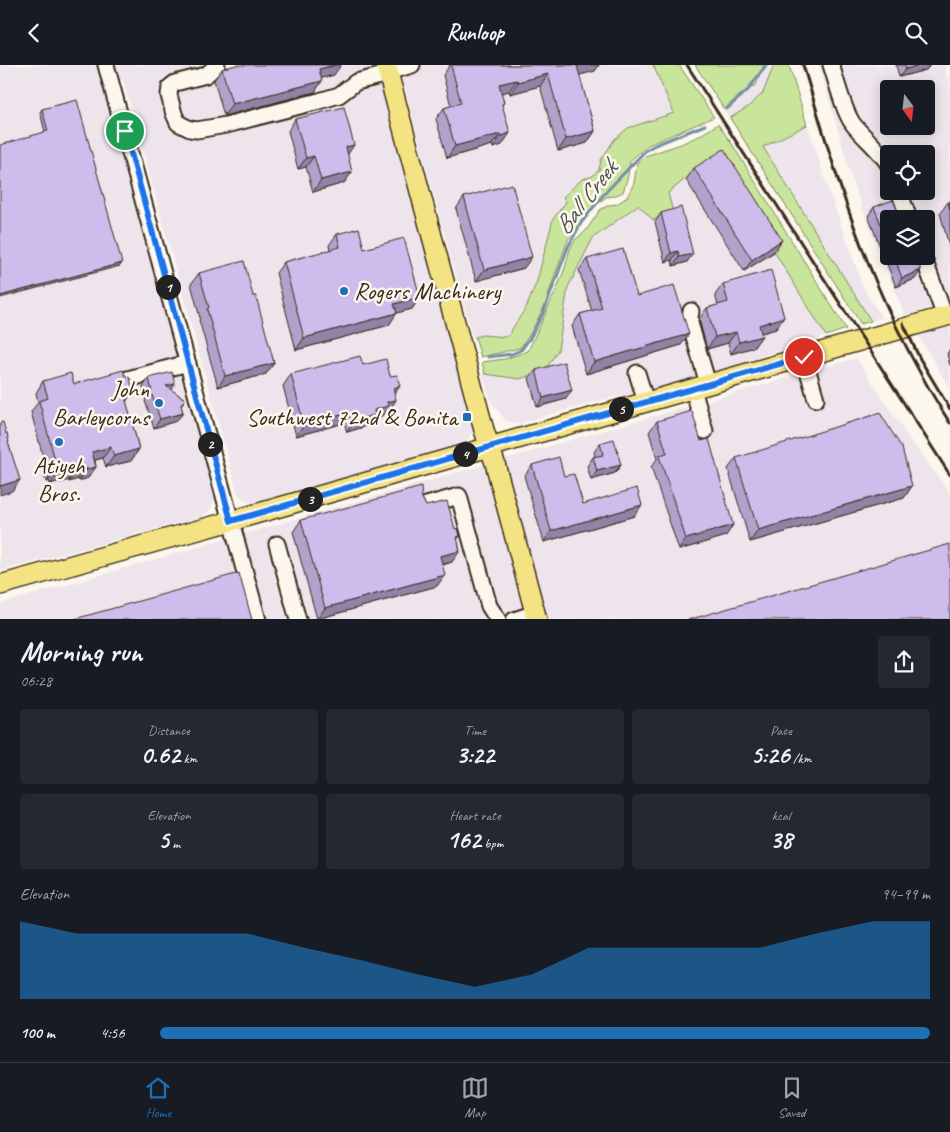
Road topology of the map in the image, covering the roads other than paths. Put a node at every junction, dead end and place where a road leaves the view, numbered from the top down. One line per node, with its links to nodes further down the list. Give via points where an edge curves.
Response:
1 (106, 65): 11 (street)
2 (217, 65): 5 (street, via 206,75 170,87 169,95 178,123 197,130 226,125 339,95 356,83)
3 (412, 65): 5 (street)
4 (831, 65): 6 (street, via 853,123)
5 (387, 70): 18 (main road)
6 (880, 153)
7 (927, 265): 9 (street)
8 (691, 311): 14 (street)
9 (948, 316): 10 (main road)
10 (804, 357): 14 (main road); 15 (street)
11 (188, 363): 13 (street); 20 (street)
12 (637, 373): 16 (street)
13 (124, 380)
14 (700, 387): 16 (main road); 17 (street)
15 (816, 399)
16 (646, 402): 18 (main road)
17 (705, 431)
18 (490, 447): 20 (main road); 23 (main road)
19 (423, 506): 26 (street, via 460,496 488,606)
20 (231, 521): 22 (main road); 24 (street)
21 (277, 544): 25 (street)
22 (0, 585)
23 (536, 616): 27 (street)
24 (258, 619)
25 (298, 619)
26 (498, 619)
27 (514, 619)

